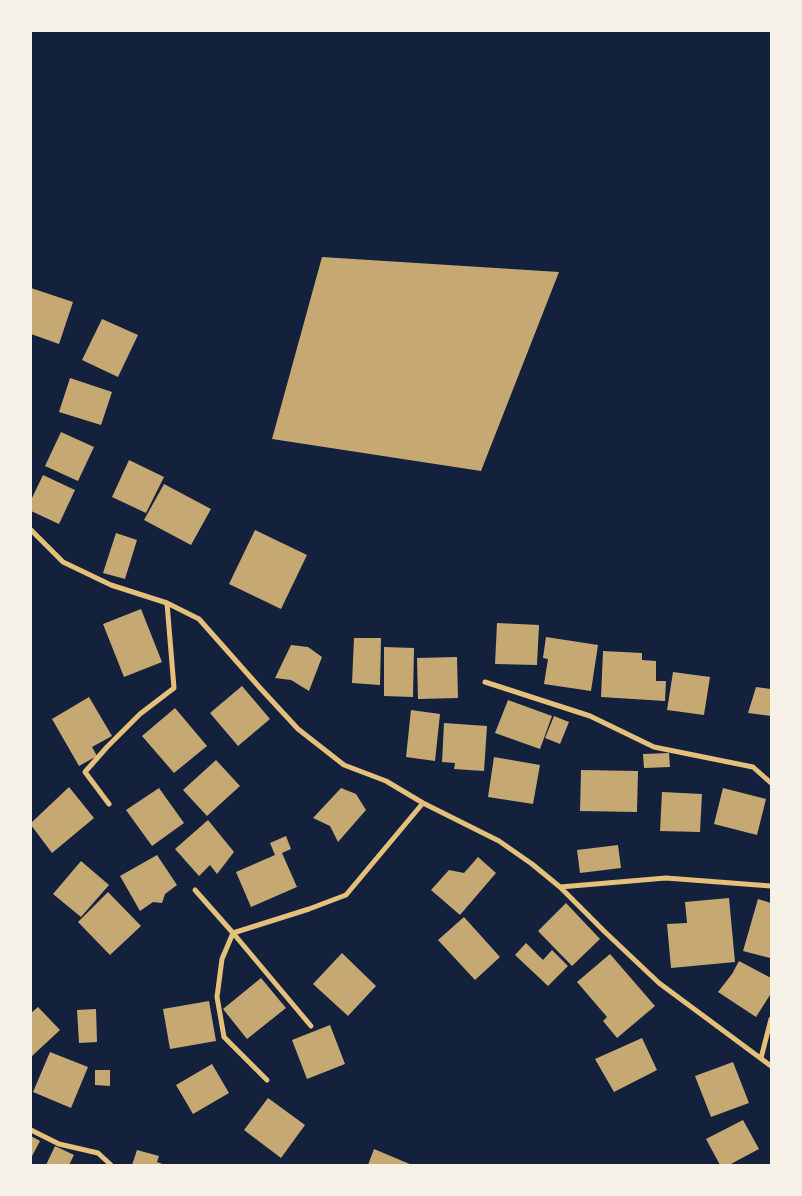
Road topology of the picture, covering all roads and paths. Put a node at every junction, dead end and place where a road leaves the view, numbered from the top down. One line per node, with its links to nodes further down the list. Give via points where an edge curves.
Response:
1 (31, 530): 2 (street, via 63,562 111,585)
2 (167, 602): 5 (street, via 199,619 298,729 344,765 386,781); 6 (street, via 174,688 140,714 84,772)
3 (485, 682): 4 (street, via 590,716 654,747 753,767)
4 (771, 783)
5 (423, 803): 8 (street, via 499,840); 10 (street, via 346,895)
6 (109, 804)
7 (771, 886): 8 (street, via 666,878)
8 (560, 887): 13 (street, via 659,983)
9 (195, 890): 10 (street)
10 (233, 933): 12 (street); 15 (street, via 222,959 217,997 224,1037)
11 (771, 1019): 13 (street)
12 (310, 1026)
13 (761, 1058): 14 (street)
14 (771, 1066)
15 (268, 1080)
16 (31, 1130): 17 (street, via 60,1144 98,1153)
17 (111, 1165)

